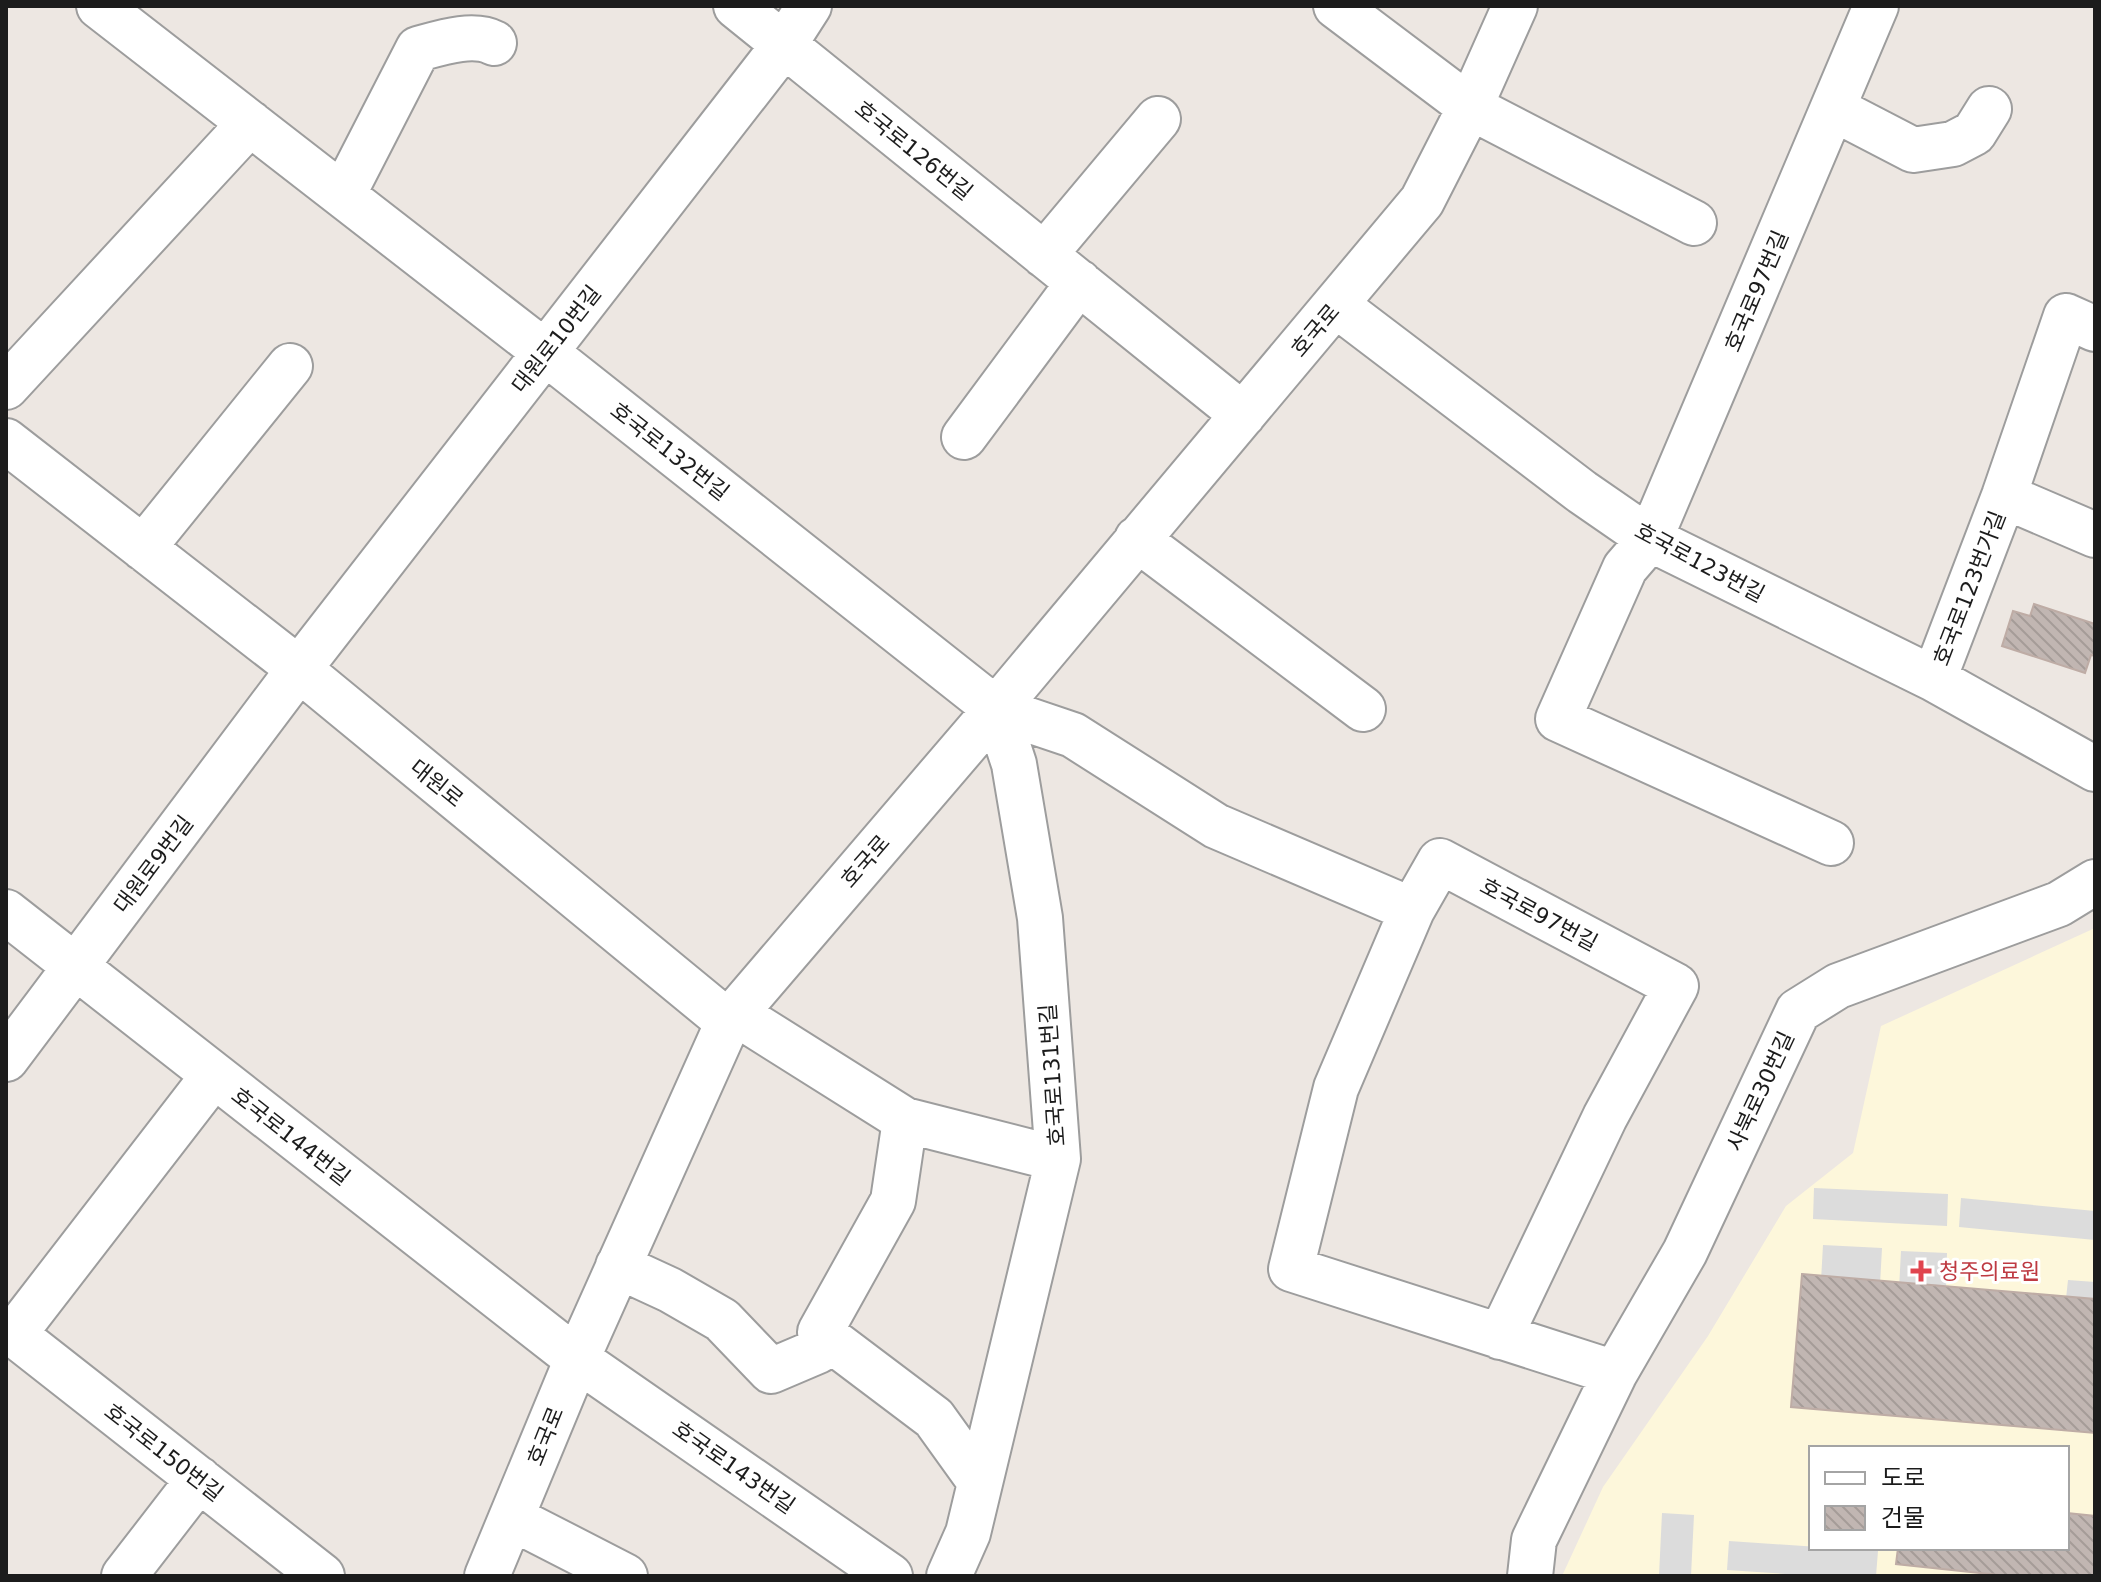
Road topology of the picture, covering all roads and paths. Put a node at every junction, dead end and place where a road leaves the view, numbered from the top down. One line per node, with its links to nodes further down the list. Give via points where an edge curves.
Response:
1 (99, 6): 13 (street, 호국로132번길)
2 (736, 6): 8 (street, 호국로126번길)
3 (809, 6): 8 (street, 대원로10번길)
4 (1336, 6): 9 (street)
5 (1515, 6): 9 (street, 호국로)
6 (1876, 6): 10 (street, 호국로97번길)
7 (494, 43): 14 (street, via 485,38 418,49)
8 (784, 45): 16 (street, 호국로126번길); 20 (street, 대원로10번길)
9 (1470, 107): 15 (street); 18 (street, 호국로, via 1422,201)
10 (1834, 109): 11 (street, via 1913,150 1953,144 1974,133); 29 (street, 호국로97번길)
11 (1989, 109)
12 (1158, 119): 16 (street)
13 (250, 123): 14 (street, 호국로132번길); 22 (street)
14 (343, 195): 20 (street, 호국로132번길)
15 (1694, 223)
16 (1044, 255): 17 (street, 호국로126번길)
17 (1079, 282): 23 (street, 호국로126번길); 24 (street)
18 (1336, 305): 23 (street, 호국로); 29 (street, 호국로123번길)
19 (2095, 329): 26 (street, 호국로123번가길, via 2066,316)
20 (546, 353): 31 (street, 대원로10번길); 33 (street, 호국로132번길)
21 (290, 366): 30 (street)
22 (6, 387)
23 (1243, 415): 28 (street, 호국로)
24 (964, 437)
25 (6, 441): 30 (street, 대원로)
26 (2004, 496): 27 (street, 호국로123번가길); 32 (street, 호국로123번가길)
27 (2095, 535)
28 (1137, 539): 33 (street, 호국로); 34 (street)
29 (1650, 539): 32 (street, 호국로123번길); 36 (street, 호국로97번길, via 1625,568 1558,719)
30 (143, 548): 31 (street, 대원로)
31 (299, 669): 40 (street, 대원로9번길); 41 (street, 대원로)
32 (1934, 679): 35 (street, 호국로123번길)
33 (996, 709): 38 (street, via 1073,735 1216,826); 41 (street, 호국로); 45 (street, 호국로131번길, via 1014,764 1038,904)
34 (1363, 709)
35 (2095, 769)
36 (1831, 843)
37 (2095, 882): 51 (street, 사북로30번길, via 2059,904 1838,986 1798,1011 1685,1252)
38 (1412, 910): 48 (street, 호국로97번길, via 1336,1088 1291,1269); 48 (street, 호국로97번길, via 1440,861 1676,986 1605,1117)
39 (6, 912): 40 (street, 호국로144번길)
40 (76, 967): 42 (street, 대원로9번길); 43 (street, 호국로144번길)
41 (731, 1018): 44 (street); 46 (street, 호국로)
42 (6, 1059)
43 (214, 1075): 47 (street); 50 (street, 호국로144번길)
44 (905, 1120): 45 (street); 49 (street, via 893,1201 820,1332)
45 (1058, 1159): 53 (street, 호국로131번길)
46 (618, 1266): 49 (street, via 722,1320 771,1371 818,1351); 50 (street, 호국로)
47 (10, 1331): 52 (street, 호국로150번길)
48 (1500, 1337): 51 (street)
49 (829, 1339): 53 (street, via 934,1418)
50 (577, 1359): 54 (street, 호국로); 59 (street, 호국로143번길)
51 (1615, 1373): 61 (street, 사북로30번길, via 1534,1540)
52 (199, 1479): 55 (street); 56 (street, 호국로150번길)
53 (980, 1482): 60 (street, 호국로131번길, via 968,1533)
54 (512, 1518): 57 (street, 호국로); 58 (street)
55 (124, 1576)
56 (322, 1576)
57 (487, 1576)
58 (625, 1576)
59 (890, 1576)
60 (949, 1576)
61 (1530, 1576)

